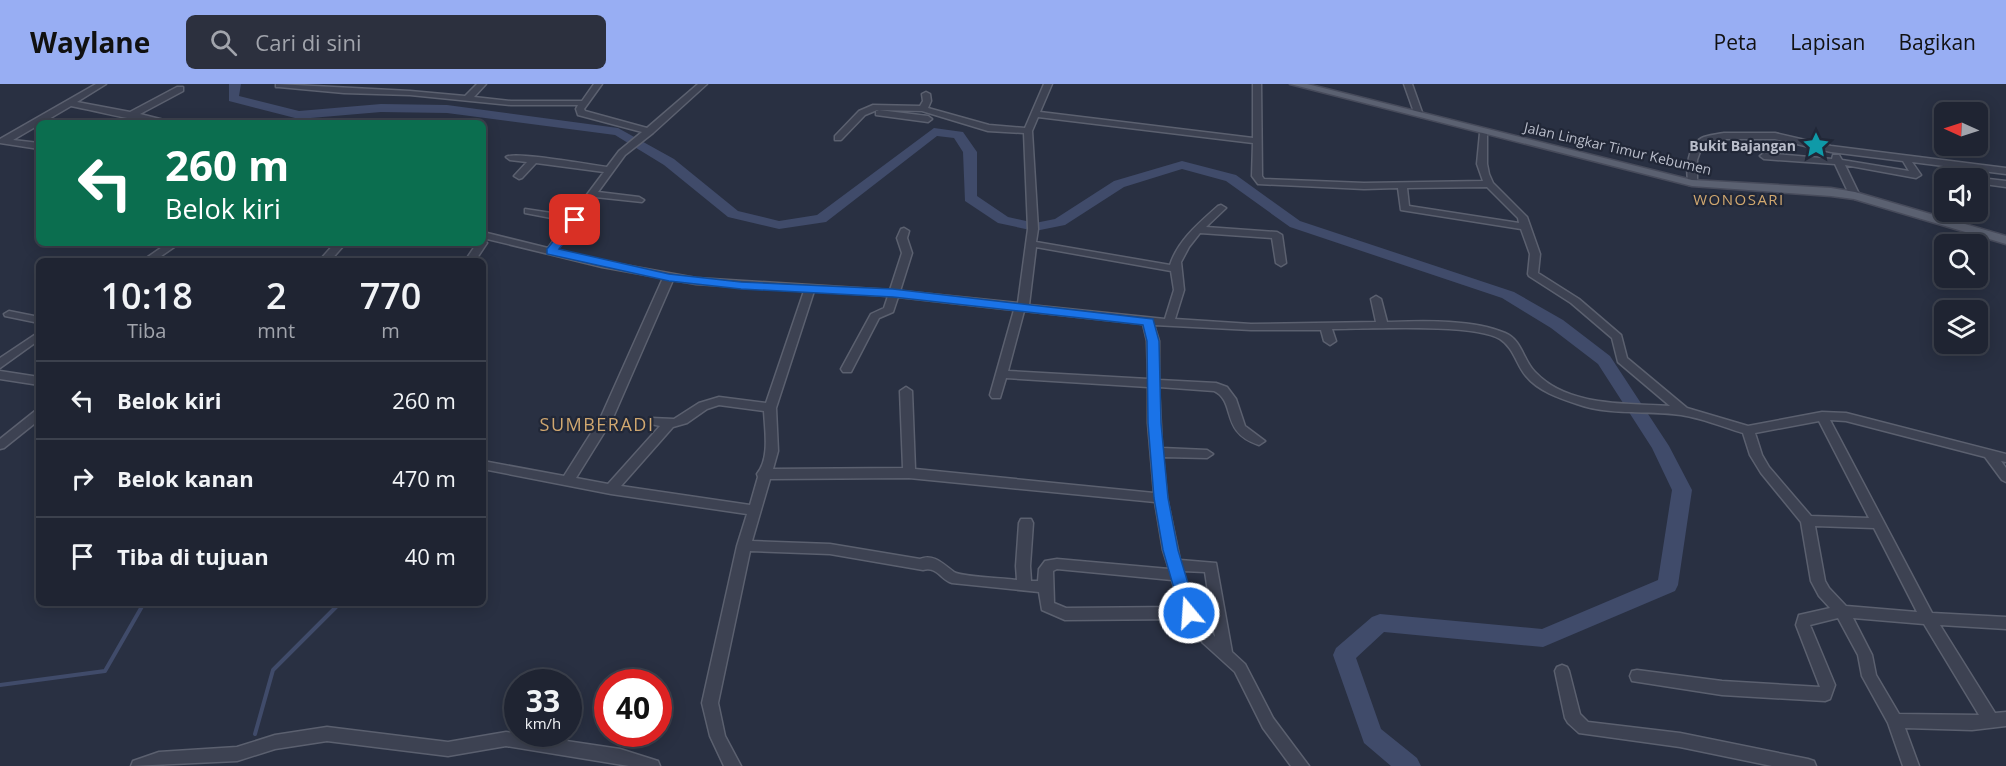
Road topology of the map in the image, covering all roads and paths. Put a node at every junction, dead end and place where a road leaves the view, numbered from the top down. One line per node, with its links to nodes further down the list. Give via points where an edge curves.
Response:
1 (102, 84): 16 (street)
2 (393, 84): 13 (street)
3 (482, 84): 15 (street)
4 (598, 84): 17 (street)
5 (703, 84): 29 (street)
6 (1048, 84): 20 (street)
7 (1257, 84): 32 (street)
8 (1294, 84): 21 (main road, Jalan Lingkar Timur Kebumen)
9 (1408, 84): 21 (street)
10 (279, 85): 11 (street)
11 (292, 85): 13 (street)
12 (180, 89): 22 (street)
13 (385, 92): 15 (street)
14 (926, 94): 18 (street)
15 (468, 98): 17 (street, via 511,104)
16 (69, 103): 22 (street); 24 (street)
17 (583, 103): 29 (street, via 580,111 585,116)
18 (923, 109): 19 (street, via 876,107); 27 (street, via 988,128)
19 (862, 113): 23 (street); 30 (street)
20 (1034, 114): 27 (street); 32 (street)
21 (1419, 115): 28 (main road, Jalan Lingkar Timur Kebumen)
22 (130, 117): 25 (street)
23 (928, 119)
24 (39, 120)
25 (151, 120)
26 (36, 122): 31 (street)
27 (1028, 131): 61 (street)
28 (1484, 132): 45 (main road, Jalan Lingkar Timur Kebumen); 47 (street, via 1482,164)
29 (648, 133): 42 (street, via 622,153)
30 (838, 138)
31 (2, 141): 33 (street)
32 (1256, 141): 49 (street, via 1257,178 1261,182 1365,189)
33 (36, 146)
34 (1831, 149): 38 (street); 39 (street); 45 (street, via 1775,136 1714,136 1702,141 1695,150)
35 (510, 156): 37 (street)
36 (1764, 156): 39 (street)
37 (536, 159): 42 (street); 44 (street)
38 (1906, 159): 39 (street, via 1915,175); 40 (street)
39 (1840, 162): 51 (street)
40 (1980, 168)
41 (1988, 169): 43 (street); 48 (street)
42 (610, 170): 50 (street)
43 (2006, 171)
44 (519, 176)
45 (1692, 183): 51 (main road, Jalan Lingkar Timur Kebumen)
46 (1988, 183): 48 (street)
47 (1489, 184): 49 (street); 56 (street, via 1514,207)
48 (2003, 184)
49 (1402, 185): 56 (street, via 1404,208)
50 (592, 194): 52 (street); 55 (street)
51 (1855, 196): 60 (main road, Jalan Lingkar Timur Kebumen)
52 (639, 200)
53 (1221, 208): 57 (street)
54 (528, 211): 55 (street)
55 (575, 220): 64 (street)
56 (1526, 227): 91 (street, via 1535,254 1533,274 1575,301 1617,337 1622,356)
57 (1199, 230): 67 (street, via 1277,235); 68 (street)
58 (904, 231): 71 (street, via 907,253)
59 (486, 239): 64 (street)
60 (2006, 240)
61 (1033, 244): 68 (street); 73 (street)
62 (170, 246): 65 (street)
63 (339, 246): 66 (street)
64 (551, 251): 69 (street)
65 (152, 258)
66 (327, 258)
67 (1281, 263)
68 (1174, 269): 77 (street, via 1179,288)
69 (669, 277): 70 (street); 105 (street, via 606,420)
70 (809, 290): 71 (street); 90 (street)
71 (893, 293): 73 (street); 83 (street, via 888,312 875,316)
72 (1376, 299): 78 (street)
73 (1022, 307): 76 (street); 84 (street)
74 (9, 314): 75 (street)
75 (36, 319)
76 (1148, 321): 77 (street); 87 (street, via 1153,341)
77 (1169, 322): 79 (street, via 1225,327)
78 (1382, 325): 79 (street); 91 (street, via 1452,326 1494,333 1509,340 1530,374 1553,391 1607,406)
79 (1326, 327): 81 (street)
80 (36, 338): 82 (street)
81 (1330, 341)
82 (0, 364)
83 (847, 369)
84 (1002, 374): 87 (street); 89 (street)
85 (0, 375): 86 (street)
86 (36, 381)
87 (1154, 385): 95 (street, via 1224,390 1232,398 1240,429); 97 (street)
88 (906, 391): 102 (street)
89 (996, 395)
90 (770, 408): 103 (street, via 772,451); 106 (street, via 718,401 706,404 688,418 662,423)
91 (1678, 411): 94 (street)
92 (36, 416): 96 (street)
93 (1821, 416): 94 (street); 99 (street, via 1858,419); 111 (street)
94 (1748, 430): 109 (street, via 1765,470)
95 (1259, 441)
96 (0, 444)
97 (1158, 452): 98 (street); 107 (street)
98 (1207, 454)
99 (1989, 454): 100 (street); 104 (street)
100 (2006, 458)
101 (486, 466): 105 (street)
102 (909, 473): 103 (street); 107 (street)
103 (764, 474): 108 (street)
104 (2006, 477)
105 (567, 481): 106 (street)
106 (611, 489): 108 (street)
107 (1161, 498): 113 (street)
108 (754, 510): 112 (street)
109 (1808, 521): 111 (street); 116 (street, via 1818,581)
110 (1026, 523): 114 (street)
111 (1878, 523): 118 (street)
112 (744, 546): 114 (street, via 830,549 923,565 926,562 935,564 952,578); 127 (street, via 710,703 712,724)
113 (1176, 570): 115 (street, via 1050,565 1046,569); 117 (street); 120 (street, via 1211,567)
114 (1025, 586): 115 (street)
115 (1045, 587): 117 (street, via 1047,606 1065,614)
116 (1842, 611): 118 (street); 122 (street, via 1803,621 1828,685 1825,694 1722,688); 123 (street, via 1865,655 1869,676)
117 (1189, 613): 120 (street, via 1208,639)
118 (1928, 619): 119 (street); 124 (street)
119 (2006, 623)
120 (1226, 653): 128 (street, via 1240,668 1268,723)
121 (1562, 671): 129 (street, via 1573,718 1584,728 1680,740)
122 (1637, 676)
123 (1896, 721): 124 (street); 130 (street)
124 (1999, 721)
125 (139, 766): 126 (street, via 159,759 237,754 275,742 327,734 448,749 492,738 506,739 620,756)
126 (652, 766)
127 (733, 766)
128 (1301, 766)
129 (1808, 766)
130 (1911, 766)

